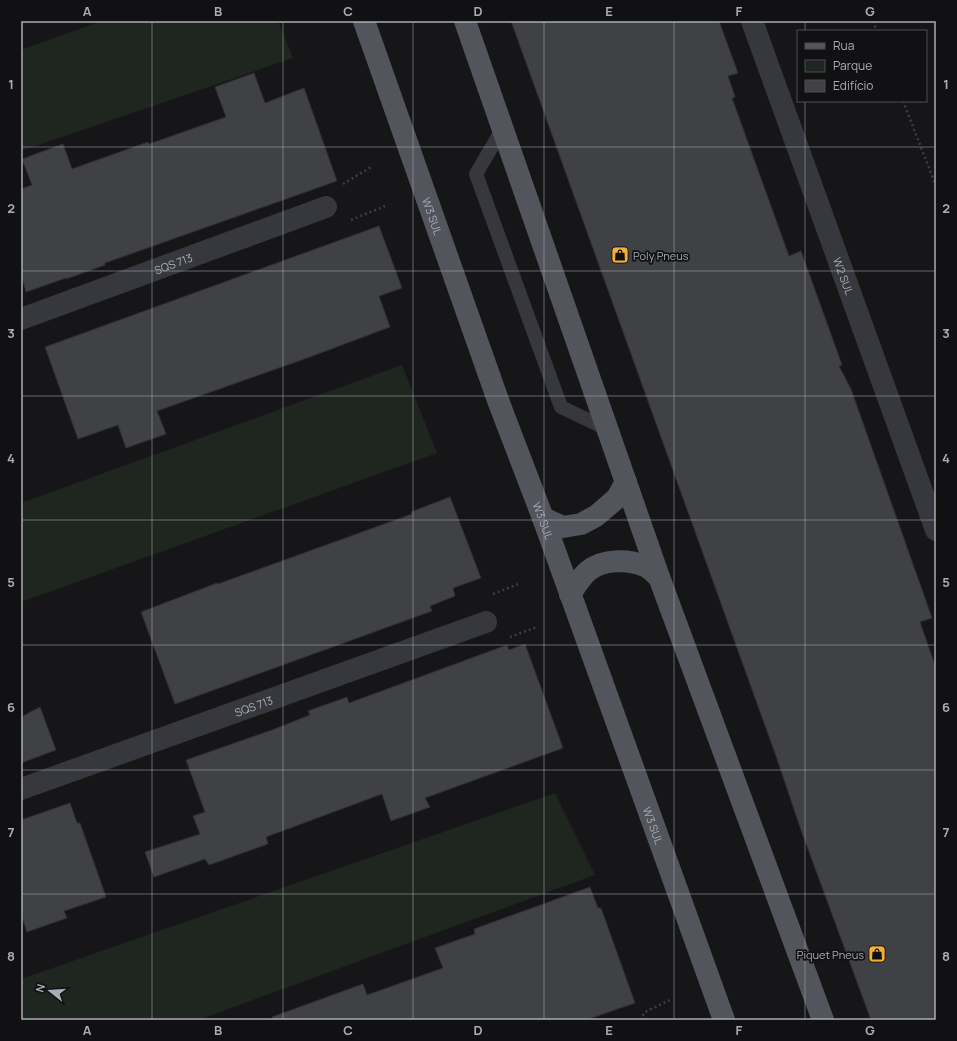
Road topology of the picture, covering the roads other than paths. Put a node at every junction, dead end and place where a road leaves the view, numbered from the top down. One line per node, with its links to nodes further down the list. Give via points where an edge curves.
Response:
1 (364, 21): 9 (main road, W3 SUL, via 499,403)
2 (465, 21): 4 (main road)
3 (752, 21): 10 (street, W2 SUL)
4 (503, 128): 7 (main road); 7 (lane, via 476,174 561,407)
5 (326, 207): 6 (street, SQS 713)
6 (21, 319)
7 (607, 428): 8 (main road)
8 (626, 482): 9 (main road, via 617,498 596,516 581,524 563,527); 11 (main road)
9 (543, 518): 12 (main road, W3 SUL)
10 (936, 530)
11 (659, 577): 12 (main road, via 646,566 617,561 589,570); 16 (main road)
12 (570, 594): 15 (main road, W3 SUL)
13 (486, 622): 14 (street, SQS 713)
14 (21, 789)
15 (724, 1020)
16 (824, 1020)

